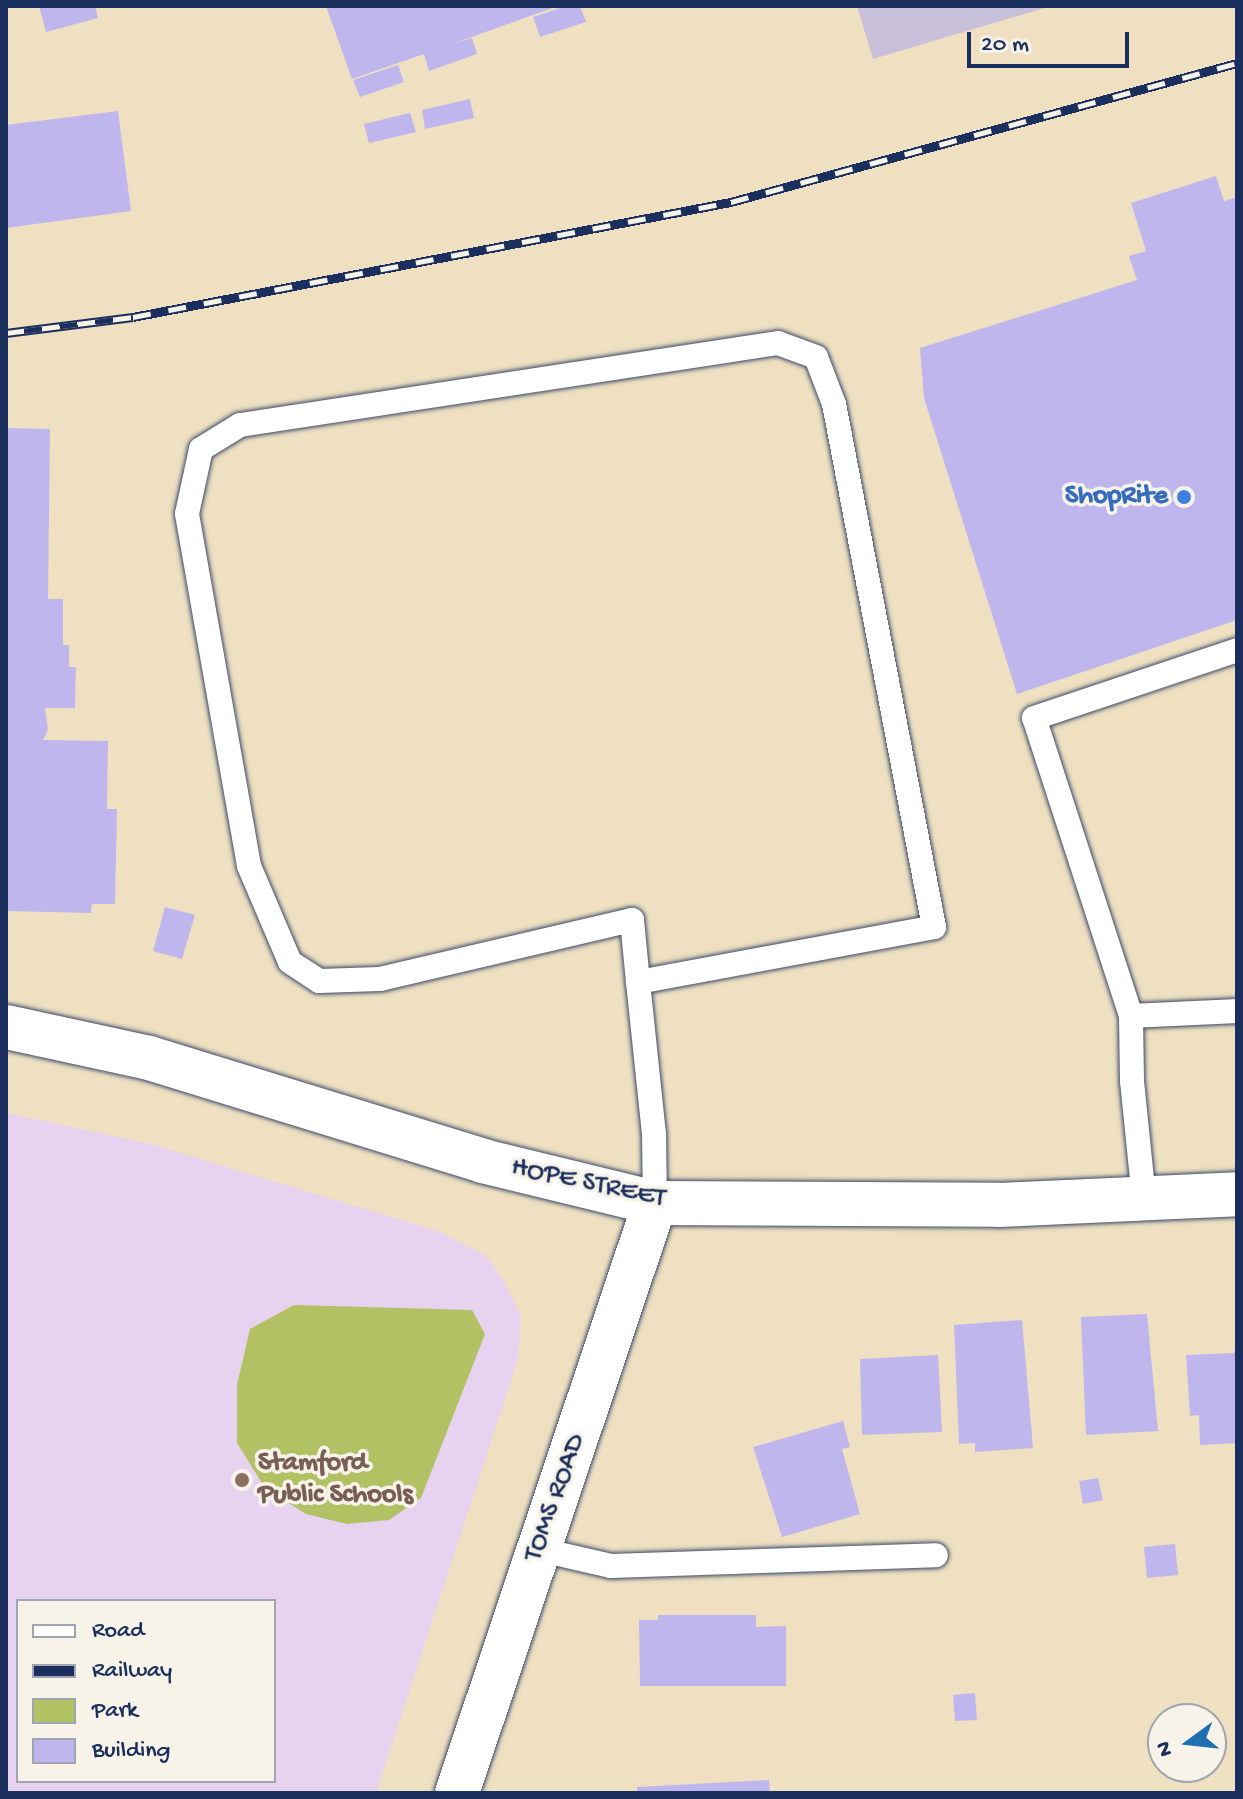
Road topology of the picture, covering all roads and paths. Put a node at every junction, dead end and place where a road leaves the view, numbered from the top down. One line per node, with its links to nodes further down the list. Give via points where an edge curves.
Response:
1 (1237, 650): 4 (lane, via 1034,718)
2 (638, 982): 2 (lane, via 632,920 380,979 319,981 290,962 249,866 187,514 201,449 240,425 778,343 816,357 834,404 934,927); 8 (lane, via 654,1133)
3 (1237, 1011): 4 (lane)
4 (1131, 1016): 7 (lane)
5 (6, 1027): 8 (main road, HOPE STREET, via 149,1058 483,1161)
6 (1237, 1194): 7 (main road, HOPE STREET)
7 (1144, 1199): 8 (main road, HOPE STREET, via 999,1205)
8 (655, 1203): 9 (main road, TOMS ROAD, via 634,1278)
9 (537, 1549): 10 (lane, via 611,1566); 11 (main road, TOMS ROAD)
10 (936, 1555)
11 (457, 1793)

